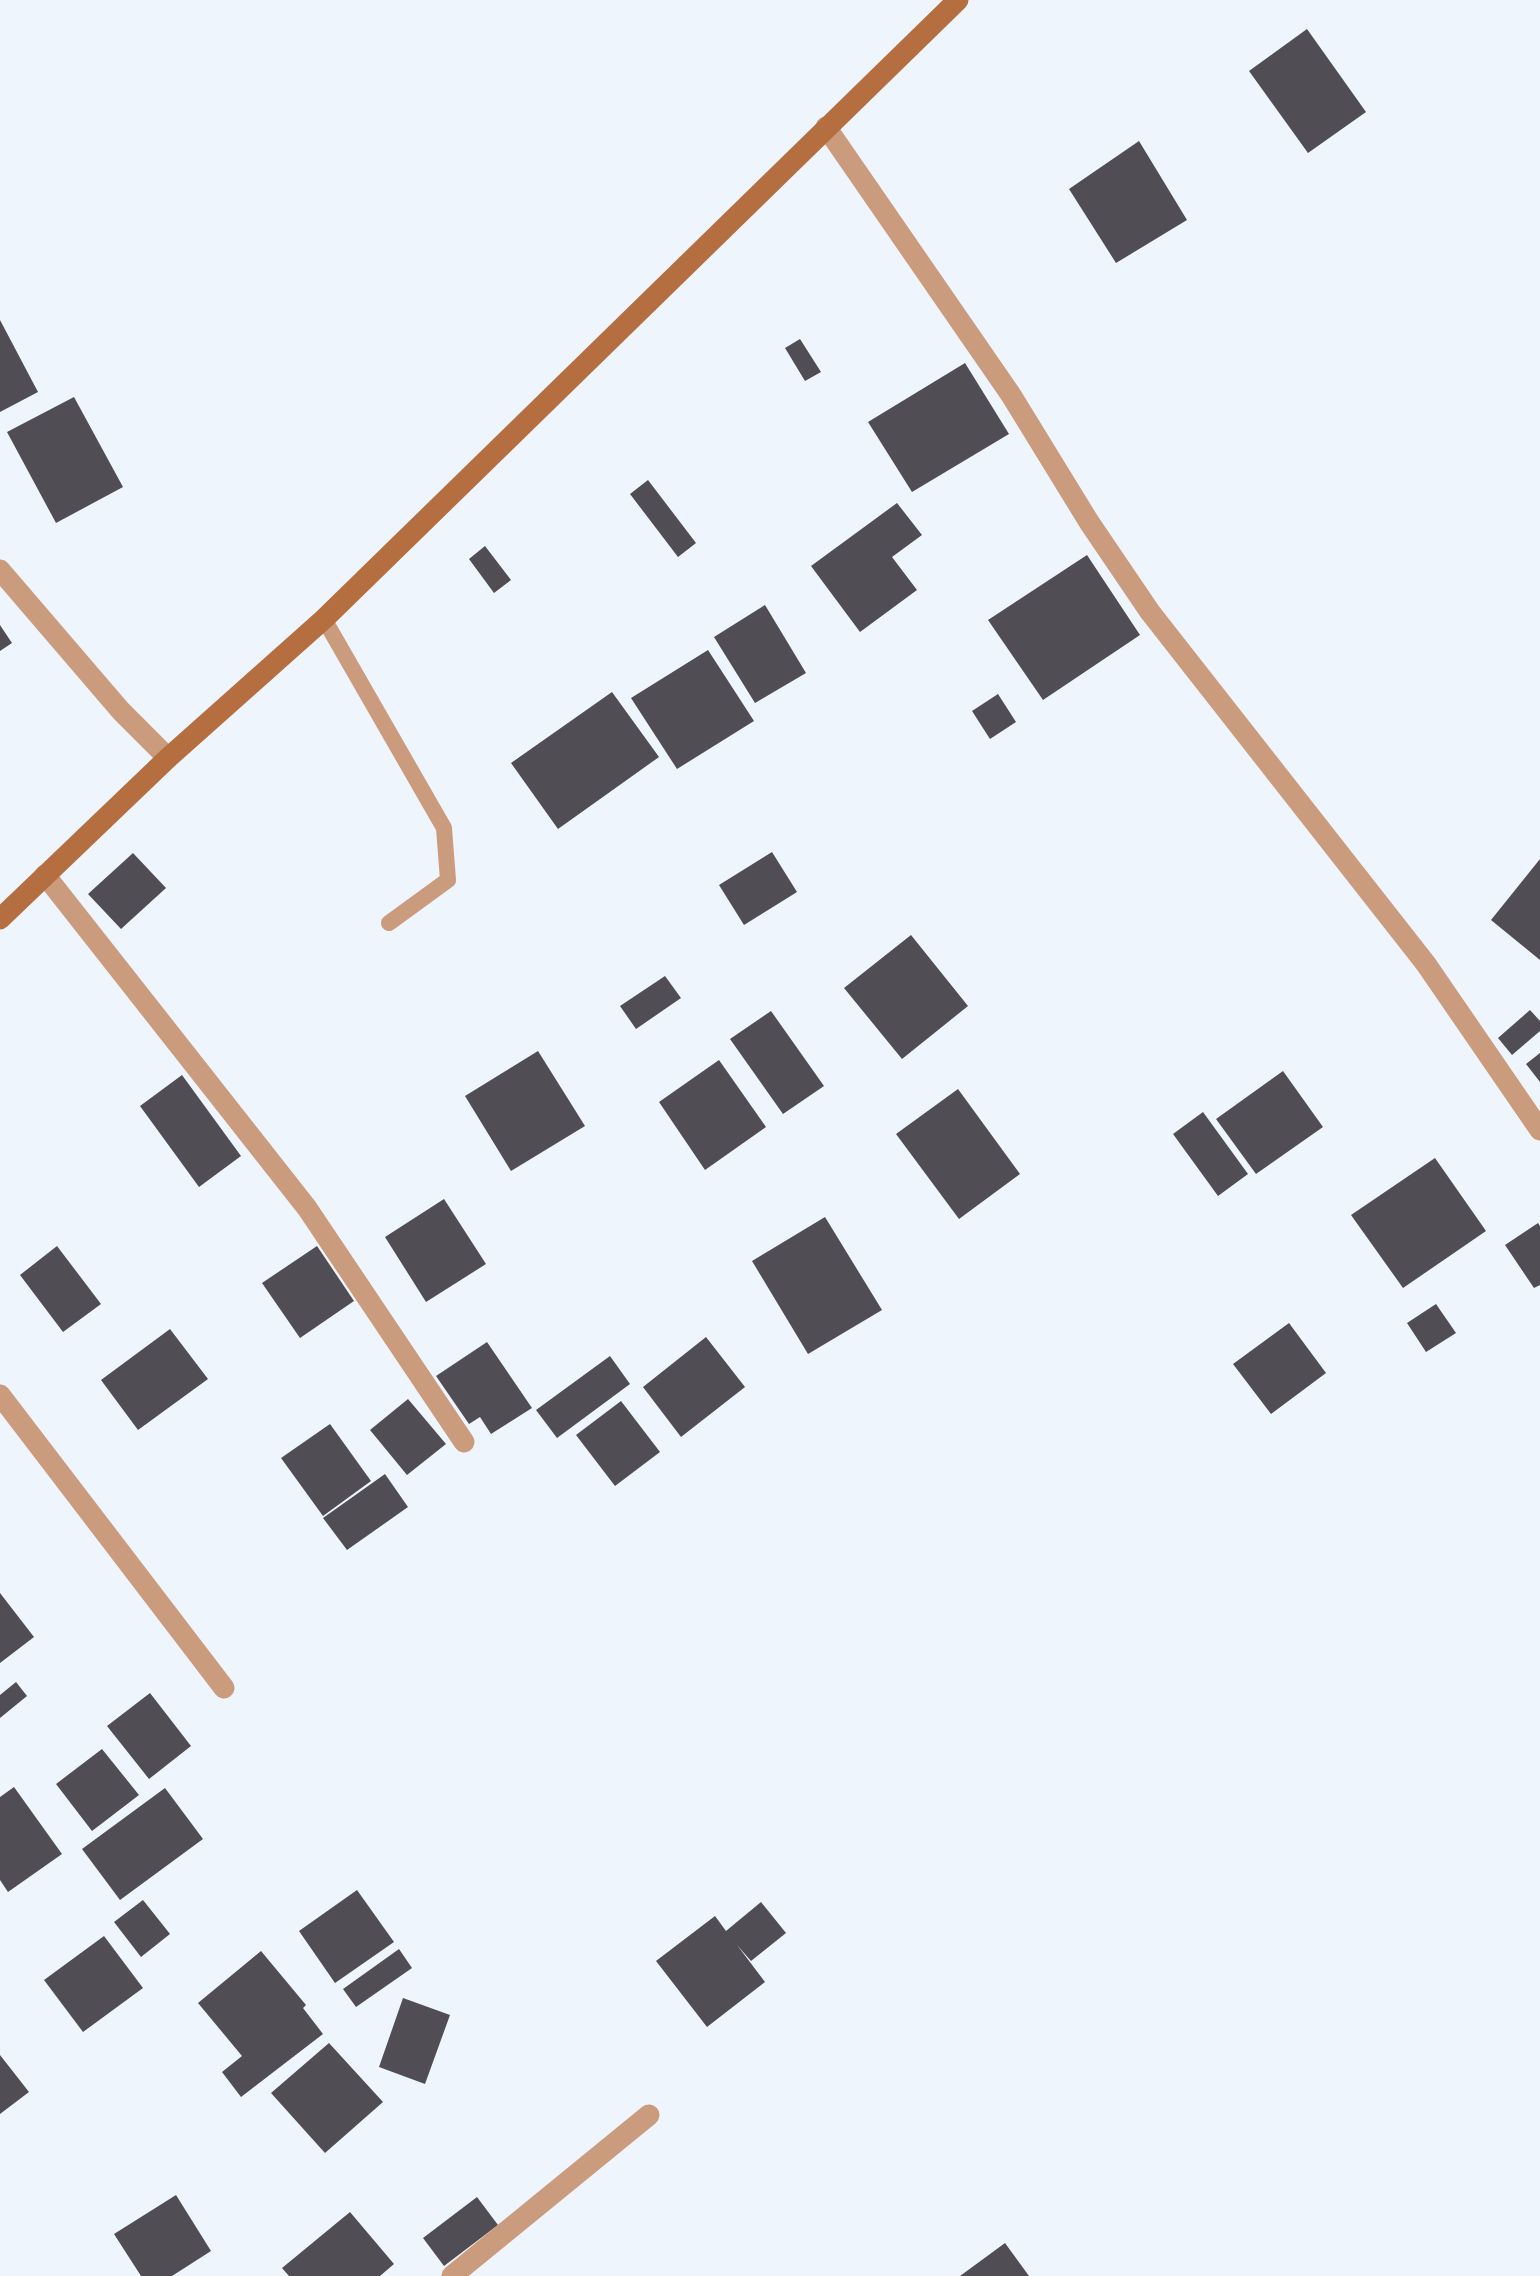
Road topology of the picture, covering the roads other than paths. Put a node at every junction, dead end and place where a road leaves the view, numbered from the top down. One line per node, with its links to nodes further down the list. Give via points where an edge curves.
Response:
1 (958, 0): 2 (street)
2 (826, 127): 4 (street); 9 (street, via 1003,384 1150,612 1426,964)
3 (0, 570): 5 (street, via 104,692)
4 (324, 619): 5 (street); 8 (lane, via 444,828 448,880)
5 (169, 758): 6 (street)
6 (45, 874): 7 (street); 11 (street, via 307,1208)
7 (0, 919)
8 (390, 923)
9 (1540, 1130)
10 (0, 1395): 12 (street)
11 (464, 1442)
12 (225, 1688)
13 (649, 2115): 14 (street)
14 (452, 2276)

